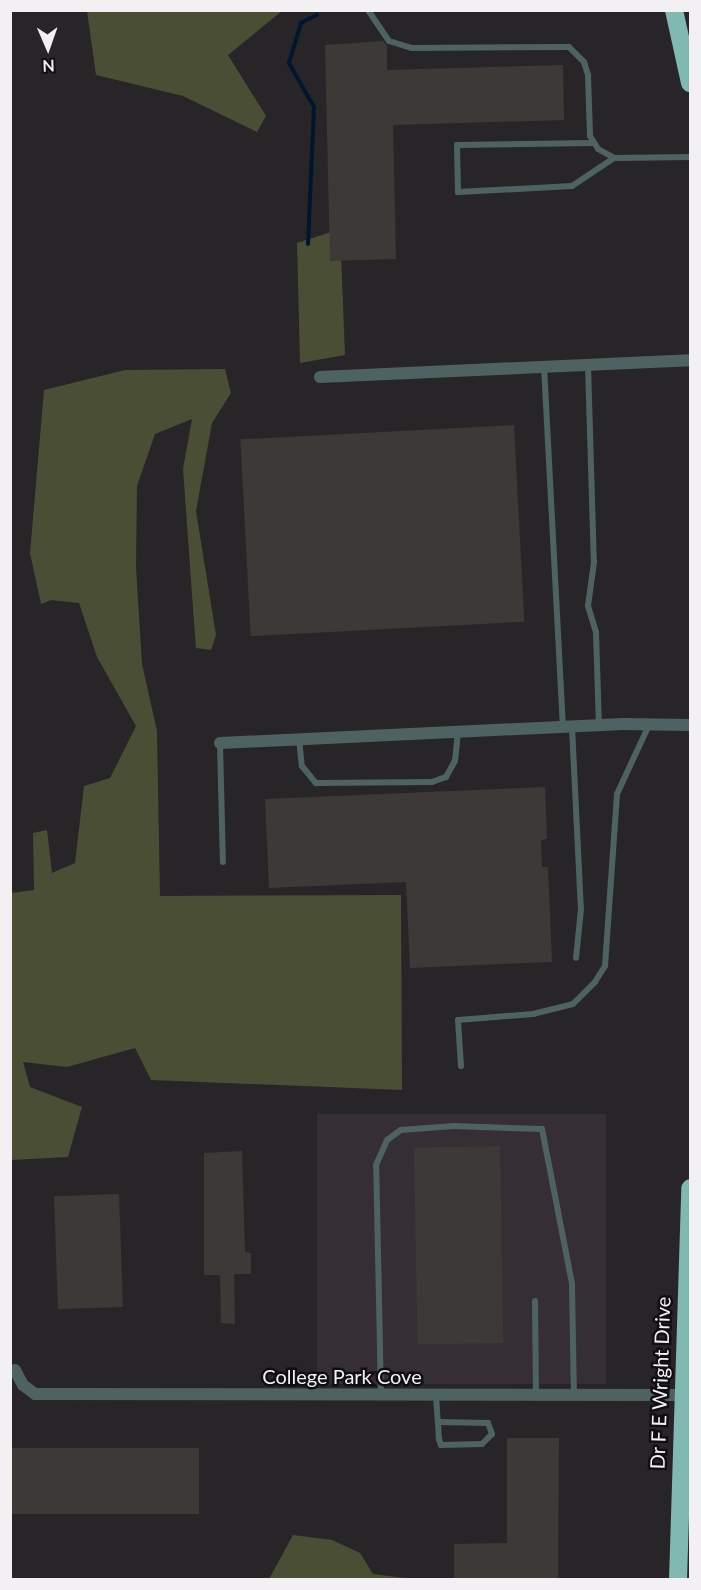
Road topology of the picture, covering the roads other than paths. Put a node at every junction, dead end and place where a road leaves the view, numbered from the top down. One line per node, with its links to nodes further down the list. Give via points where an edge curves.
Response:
1 (368, 10): 4 (lane, via 388,41 405,47 569,47 584,62 588,75)
2 (674, 10): 3 (highway)
3 (690, 83)
4 (592, 143): 6 (lane); 6 (lane, via 457,145 458,192 572,186)
5 (690, 157): 6 (lane)
6 (614, 158)
7 (690, 360): 8 (street)
8 (588, 363): 9 (street); 12 (lane, via 594,562 588,606 596,632)
9 (544, 366): 10 (street); 14 (lane)
10 (320, 377)
11 (649, 724): 12 (street); 13 (street); 20 (lane, via 617,794 608,934 600,974 573,1004 533,1014 458,1020)
12 (599, 725): 14 (street)
13 (690, 725)
14 (568, 726): 15 (street); 19 (lane, via 581,909)
15 (458, 730): 16 (street); 16 (lane, via 456,761 446,777 432,782 328,786 307,777)
16 (299, 737): 17 (street)
17 (220, 743): 18 (lane)
18 (224, 862)
19 (576, 958)
20 (461, 1066)
21 (690, 1188): 22 (highway, Dr F E Wright Drive)
22 (690, 1222): 25 (highway, Dr F E Wright Drive)
23 (535, 1301): 28 (lane)
24 (15, 1370): 26 (street, College Park Cove, via 23,1385 35,1394)
25 (681, 1395): 29 (street, College Park Cove); 31 (highway, Dr F E Wright Drive)
26 (381, 1396): 27 (street, College Park Cove); 29 (lane, via 376,1165 387,1140 401,1130 454,1126 542,1129 572,1284)
27 (436, 1396): 28 (street, College Park Cove); 30 (lane)
28 (536, 1396): 29 (street, College Park Cove)
29 (574, 1396)
30 (438, 1422): 30 (lane, via 441,1445 482,1444 492,1434 488,1423)
31 (678, 1580)

